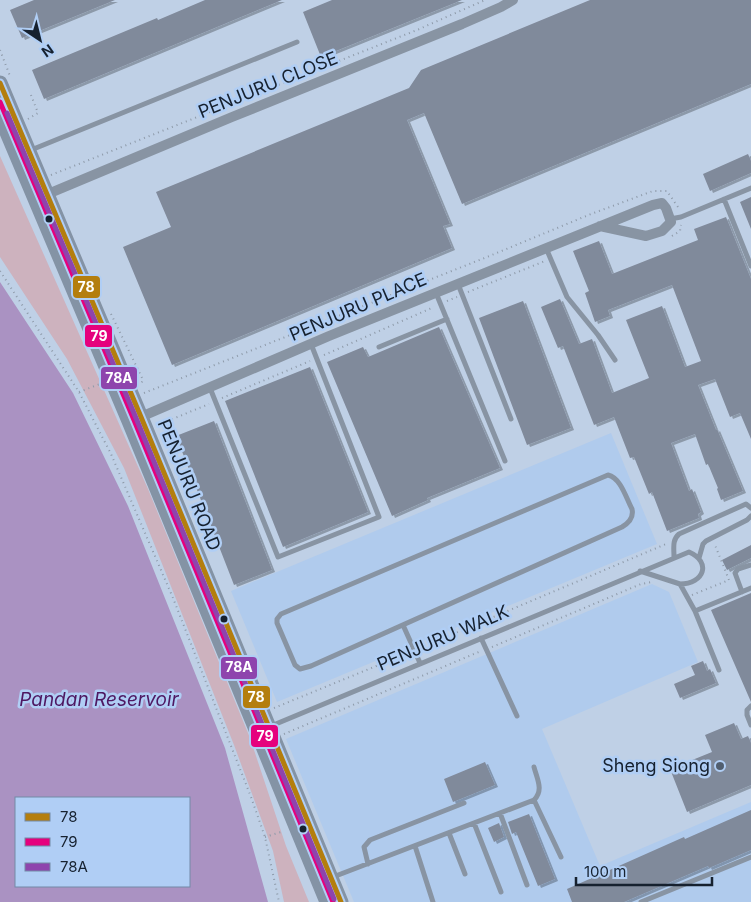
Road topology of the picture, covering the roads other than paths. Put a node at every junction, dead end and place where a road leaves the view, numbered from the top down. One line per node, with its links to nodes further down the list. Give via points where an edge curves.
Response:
1 (513, 0): 7 (street, PENJURU CLOSE)
2 (297, 42): 5 (lane)
3 (0, 83): 5 (main road, PENJURU ROAD)
4 (0, 116): 5 (main road, PENJURU ROAD)
5 (23, 153): 7 (main road, PENJURU ROAD)
6 (751, 188): 8 (lane)
7 (42, 197): 21 (main road, PENJURU ROAD); 21 (main road, PENJURU ROAD, via 133,397)
8 (724, 200): 9 (lane); 12 (lane)
9 (670, 219): 10 (street, via 662,231 646,236); 10 (street, PENJURU PLACE, via 662,202)
10 (600, 226): 11 (street, PENJURU PLACE)
11 (546, 248): 13 (street, PENJURU PLACE); 18 (lane, via 567,297)
12 (751, 266)
13 (458, 284): 14 (street, PENJURU PLACE); 20 (lane)
14 (436, 292): 15 (lane); 16 (street, PENJURU PLACE)
15 (447, 319): 17 (lane); 22 (lane)
16 (311, 344): 19 (street, PENJURU PLACE); 19 (lane, via 379,516 278,558)
17 (379, 347)
18 (615, 360)
19 (210, 388): 21 (street, PENJURU PLACE)
20 (511, 419)
21 (139, 423): 40 (main road, PENJURU ROAD)
22 (505, 461)
23 (751, 508): 25 (lane, via 746,504 674,537)
24 (751, 516): 26 (lane, via 703,544)
25 (674, 557): 26 (lane, PENJURU WALK, via 689,552); 28 (lane, PENJURU WALK)
26 (699, 558): 29 (lane, via 703,573 687,584)
27 (751, 565): 31 (lane, via 735,573)
28 (640, 571): 29 (lane); 34 (lane, PENJURU WALK)
29 (680, 584): 32 (lane)
30 (751, 588): 31 (lane)
31 (742, 592): 32 (lane)
32 (695, 611): 36 (lane)
33 (403, 625): 33 (lane, via 300,669 295,665 277,619 281,614 608,475 618,482 632,509 629,523); 35 (lane)
34 (481, 638): 35 (lane, PENJURU WALK); 38 (lane)
35 (420, 663): 40 (lane, PENJURU WALK)
36 (719, 670)
37 (751, 706): 39 (lane, via 747,710)
38 (517, 716)
39 (751, 725)
40 (268, 731): 52 (main road, PENJURU ROAD); 55 (main road, PENJURU ROAD, via 298,829)
41 (534, 767): 42 (lane, via 540,788 539,796)
42 (534, 800): 44 (lane); 48 (lane)
43 (464, 803): 50 (lane, via 370,840 364,847)
44 (500, 813): 45 (lane); 53 (lane)
45 (474, 824): 46 (lane); 54 (lane)
46 (449, 833): 47 (lane); 51 (lane)
47 (415, 846): 50 (lane); 57 (lane)
48 (561, 857)
49 (751, 857): 58 (lane)
50 (368, 864): 52 (lane)
51 (465, 874)
52 (331, 878): 56 (main road, PENJURU ROAD)
53 (527, 885)
54 (502, 892)
55 (327, 902)
56 (341, 902)
57 (433, 902)
58 (641, 902)

